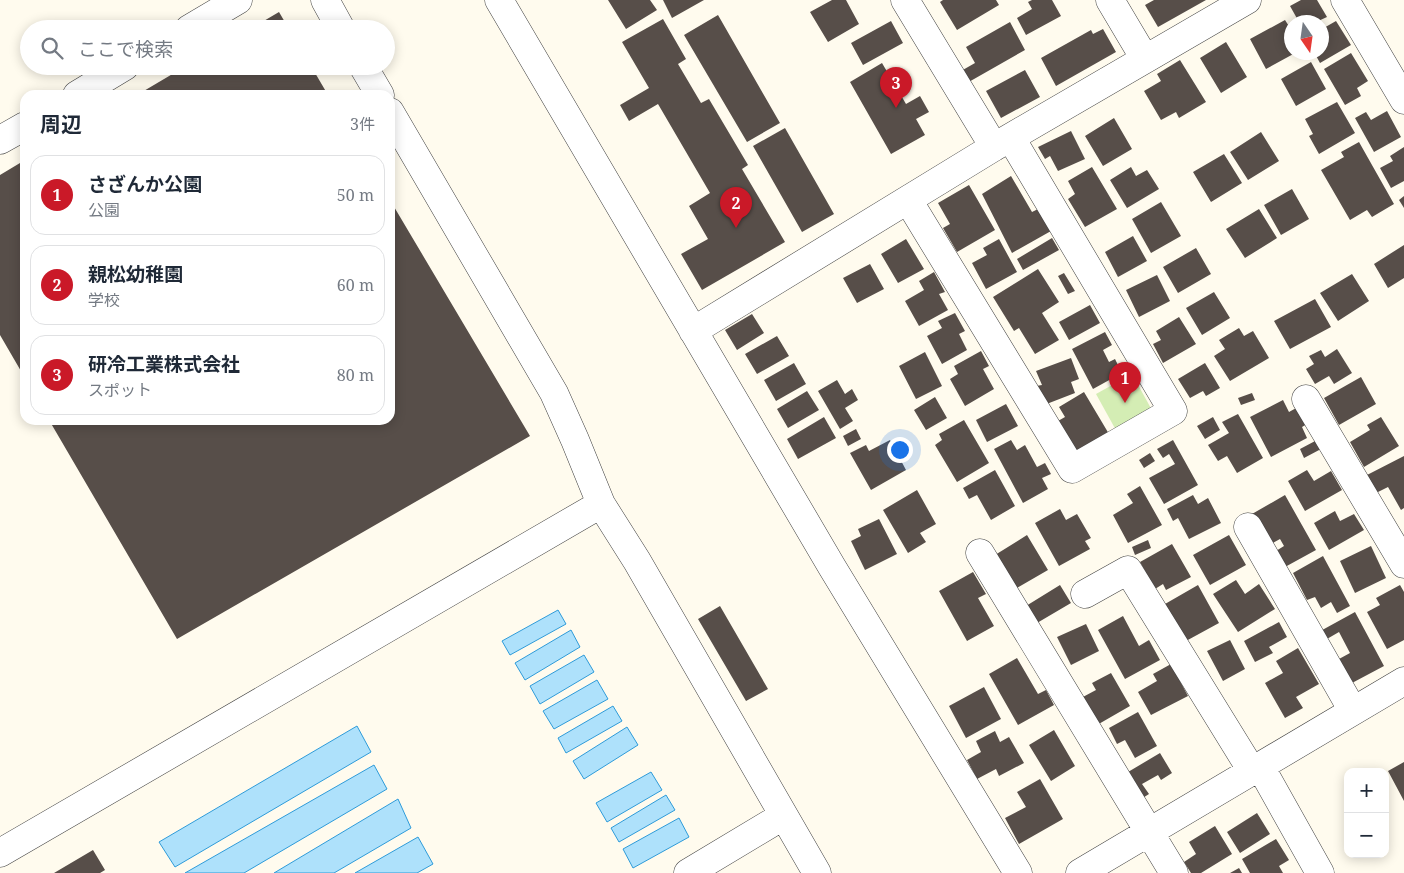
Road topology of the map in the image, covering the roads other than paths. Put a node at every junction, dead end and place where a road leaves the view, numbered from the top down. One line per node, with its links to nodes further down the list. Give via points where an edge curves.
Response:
1 (238, 0): 8 (street)
2 (325, 0): 9 (street)
3 (500, 0): 21 (street)
4 (905, 0): 19 (street)
5 (1110, 0): 10 (street)
6 (1247, 0): 10 (street)
7 (1345, 0): 15 (street)
8 (204, 20)
9 (337, 20)
10 (1145, 59): 19 (street)
11 (110, 75): 13 (street)
12 (368, 75): 14 (street)
13 (85, 90)
14 (377, 90)
15 (1404, 100)
16 (395, 121): 23 (street, via 554,393)
17 (20, 129): 18 (street)
18 (0, 140)
19 (1002, 142): 20 (street); 20 (street, via 1173,411 1072,469)
20 (908, 200): 21 (street)
21 (693, 331): 36 (street)
22 (1306, 398): 26 (street)
23 (600, 504): 31 (street); 33 (street)
24 (1248, 527): 29 (street)
25 (980, 554): 32 (street)
26 (1404, 564)
27 (1085, 594): 30 (street, via 1128,570)
28 (1404, 681): 29 (street)
29 (1353, 711): 30 (street)
30 (1256, 769): 32 (street); 39 (street)
31 (783, 816): 34 (street); 35 (street)
32 (1150, 832): 37 (street); 38 (street)
33 (0, 853)
34 (688, 873)
35 (817, 873)
36 (1018, 873)
37 (1080, 873)
38 (1174, 873)
39 (1320, 873)

